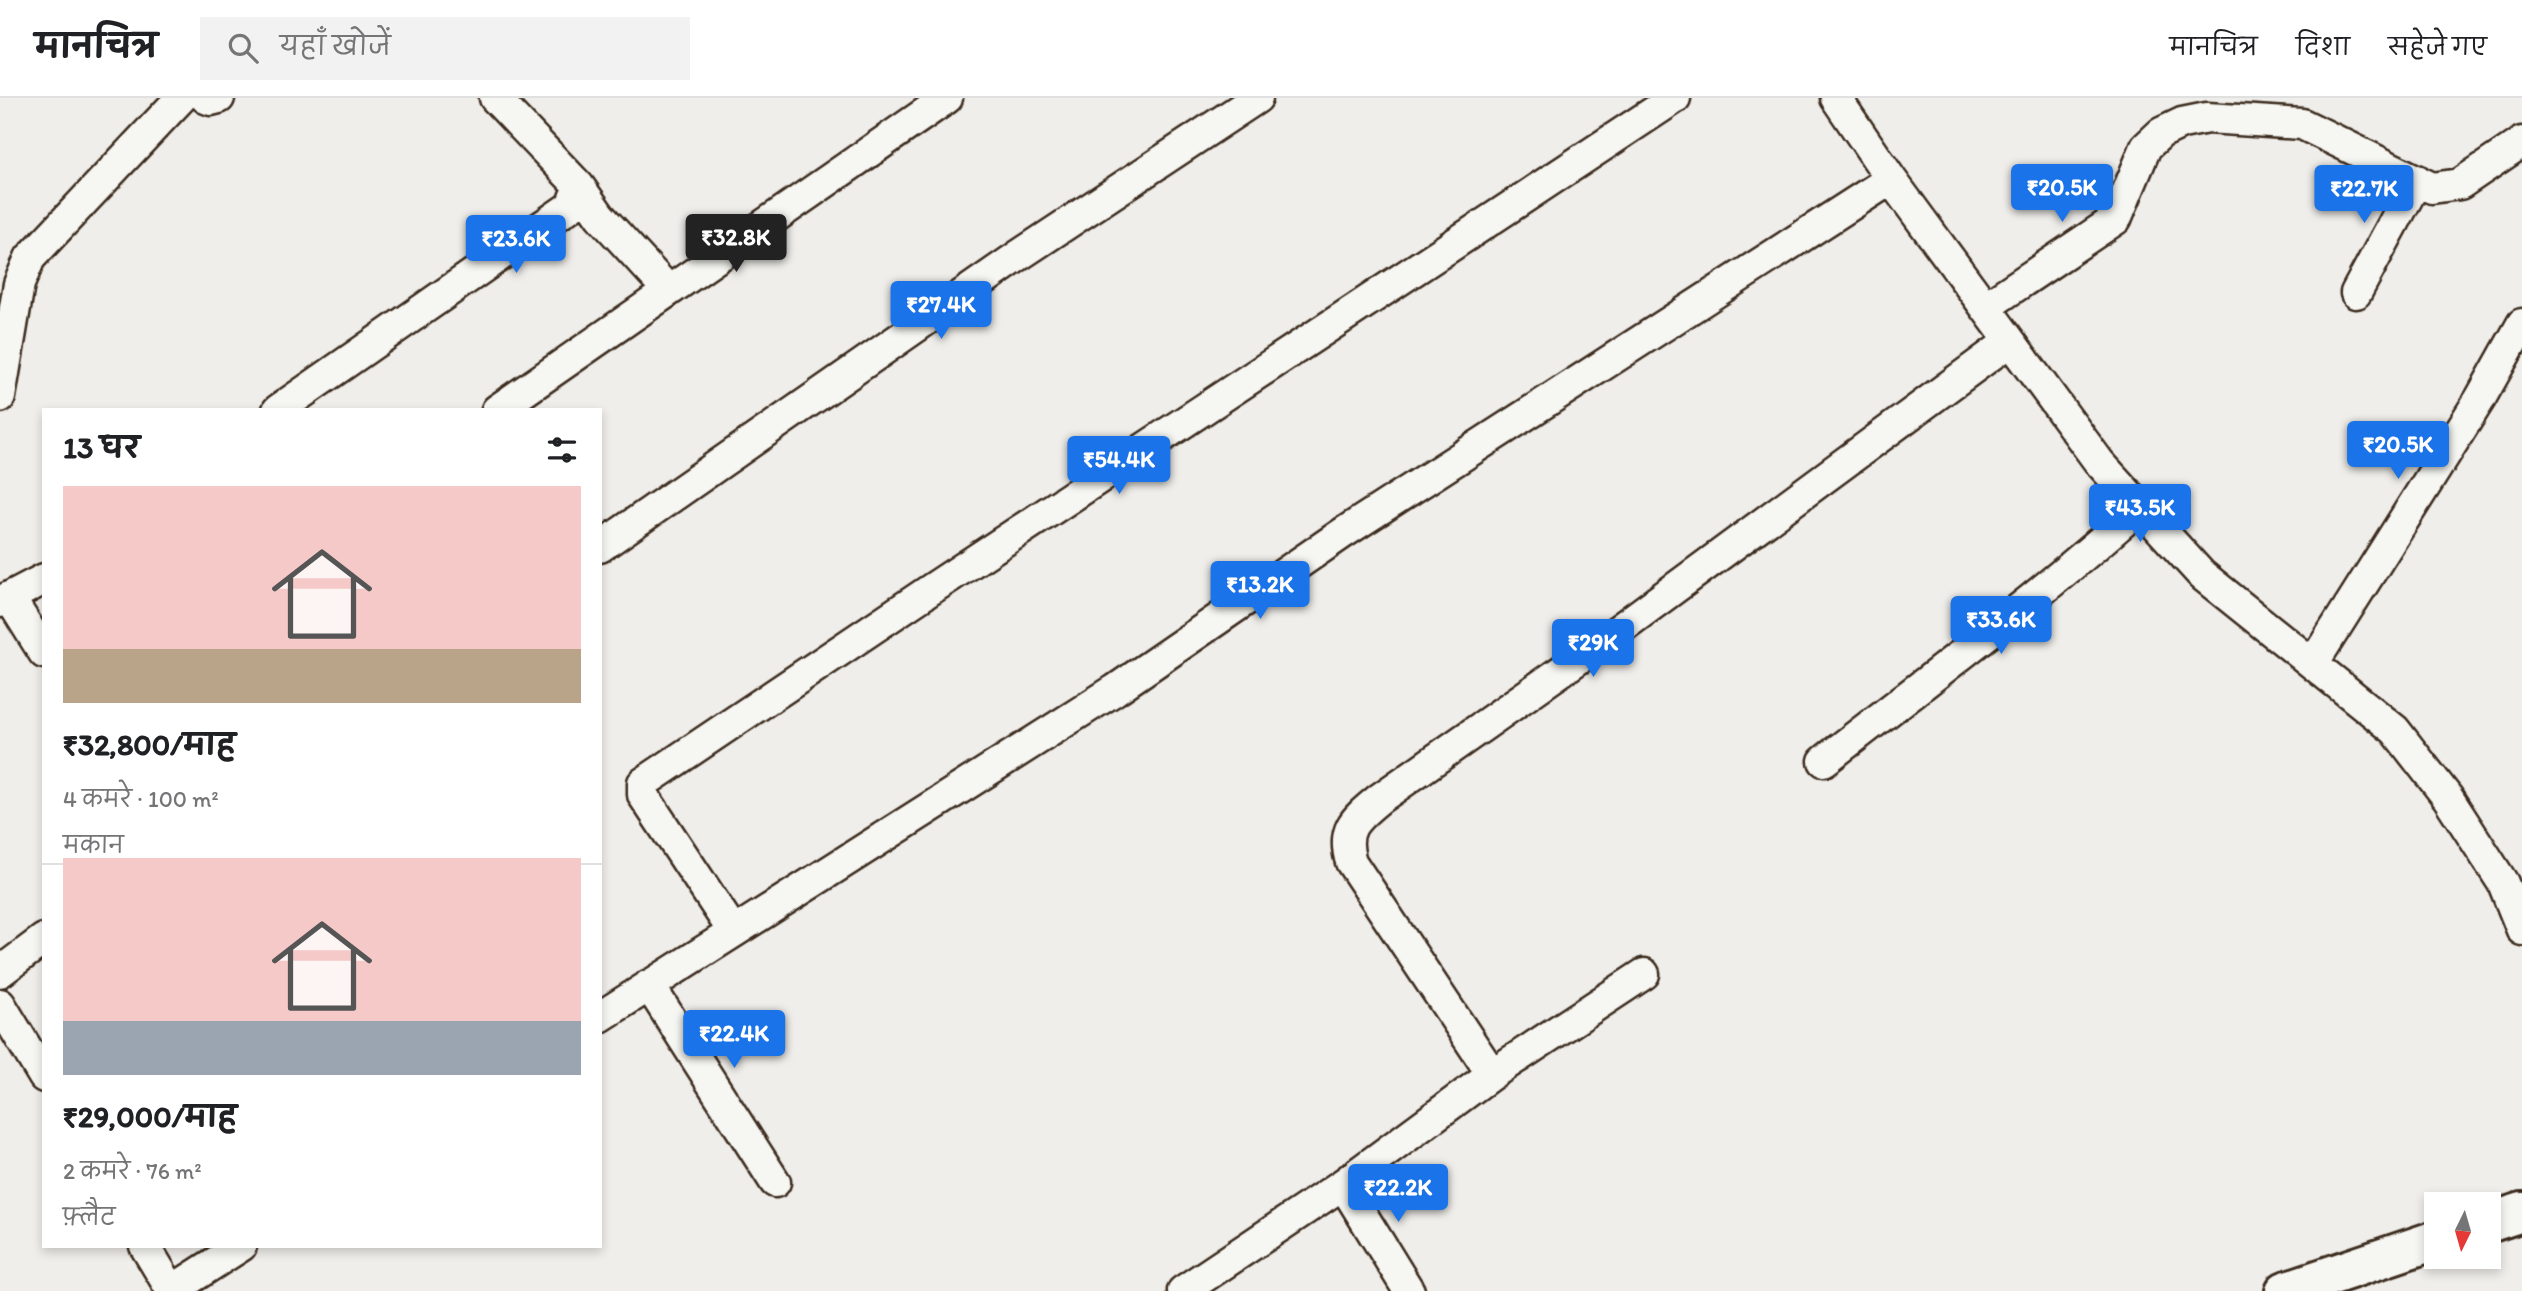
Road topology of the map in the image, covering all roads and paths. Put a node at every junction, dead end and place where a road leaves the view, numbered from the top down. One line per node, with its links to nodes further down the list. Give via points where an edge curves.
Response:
1 (181, 98): 18 (street, via 30,258 19,284)
2 (206, 98): 3 (street)
3 (219, 98)
4 (495, 98): 12 (street)
5 (947, 98): 13 (street)
6 (1257, 98): 22 (street, via 1018,256)
7 (1675, 98): 29 (street, via 643,783 643,795)
8 (1836, 98): 10 (street)
9 (2522, 142): 11 (street, via 2460,184 2432,188)
10 (1891, 179): 15 (street); 29 (street, via 1343,533 1115,690)
11 (2417, 180): 14 (street); 15 (street, via 2302,124 2207,118 2182,123 2146,147 2116,219)
12 (579, 186): 13 (street, via 600,216); 19 (street, via 570,206)
13 (668, 290): 20 (street)
14 (2356, 293)
15 (1984, 307): 17 (street)
16 (2522, 324): 26 (street, via 2480,399)
17 (2010, 341): 21 (street, via 2099,462); 37 (street, via 1356,818 1347,835 1351,862)
18 (0, 397)
19 (281, 408)
20 (500, 408)
21 (2140, 507): 26 (street, via 2202,575); 27 (street, via 2003,622)
22 (602, 546)
23 (42, 580): 24 (street)
24 (4, 600): 25 (street)
25 (42, 650)
26 (2314, 662): 28 (street, via 2395,730 2433,778 2503,883)
27 (1824, 761)
28 (2522, 929)
29 (733, 931): 33 (street)
30 (42, 940): 31 (street)
31 (0, 972)
32 (1644, 974): 37 (street)
33 (649, 985): 35 (street); 38 (street)
34 (0, 1004): 36 (street)
35 (602, 1016)
36 (42, 1074)
37 (1492, 1074): 39 (street)
38 (775, 1182)
39 (1343, 1184): 46 (street); 47 (street)
40 (2522, 1212): 41 (main road)
41 (2501, 1219)
42 (2424, 1244): 48 (main road)
43 (146, 1248): 45 (street)
44 (238, 1248): 45 (street)
45 (172, 1291)
46 (1183, 1291)
47 (1409, 1291)
48 (2285, 1291)

